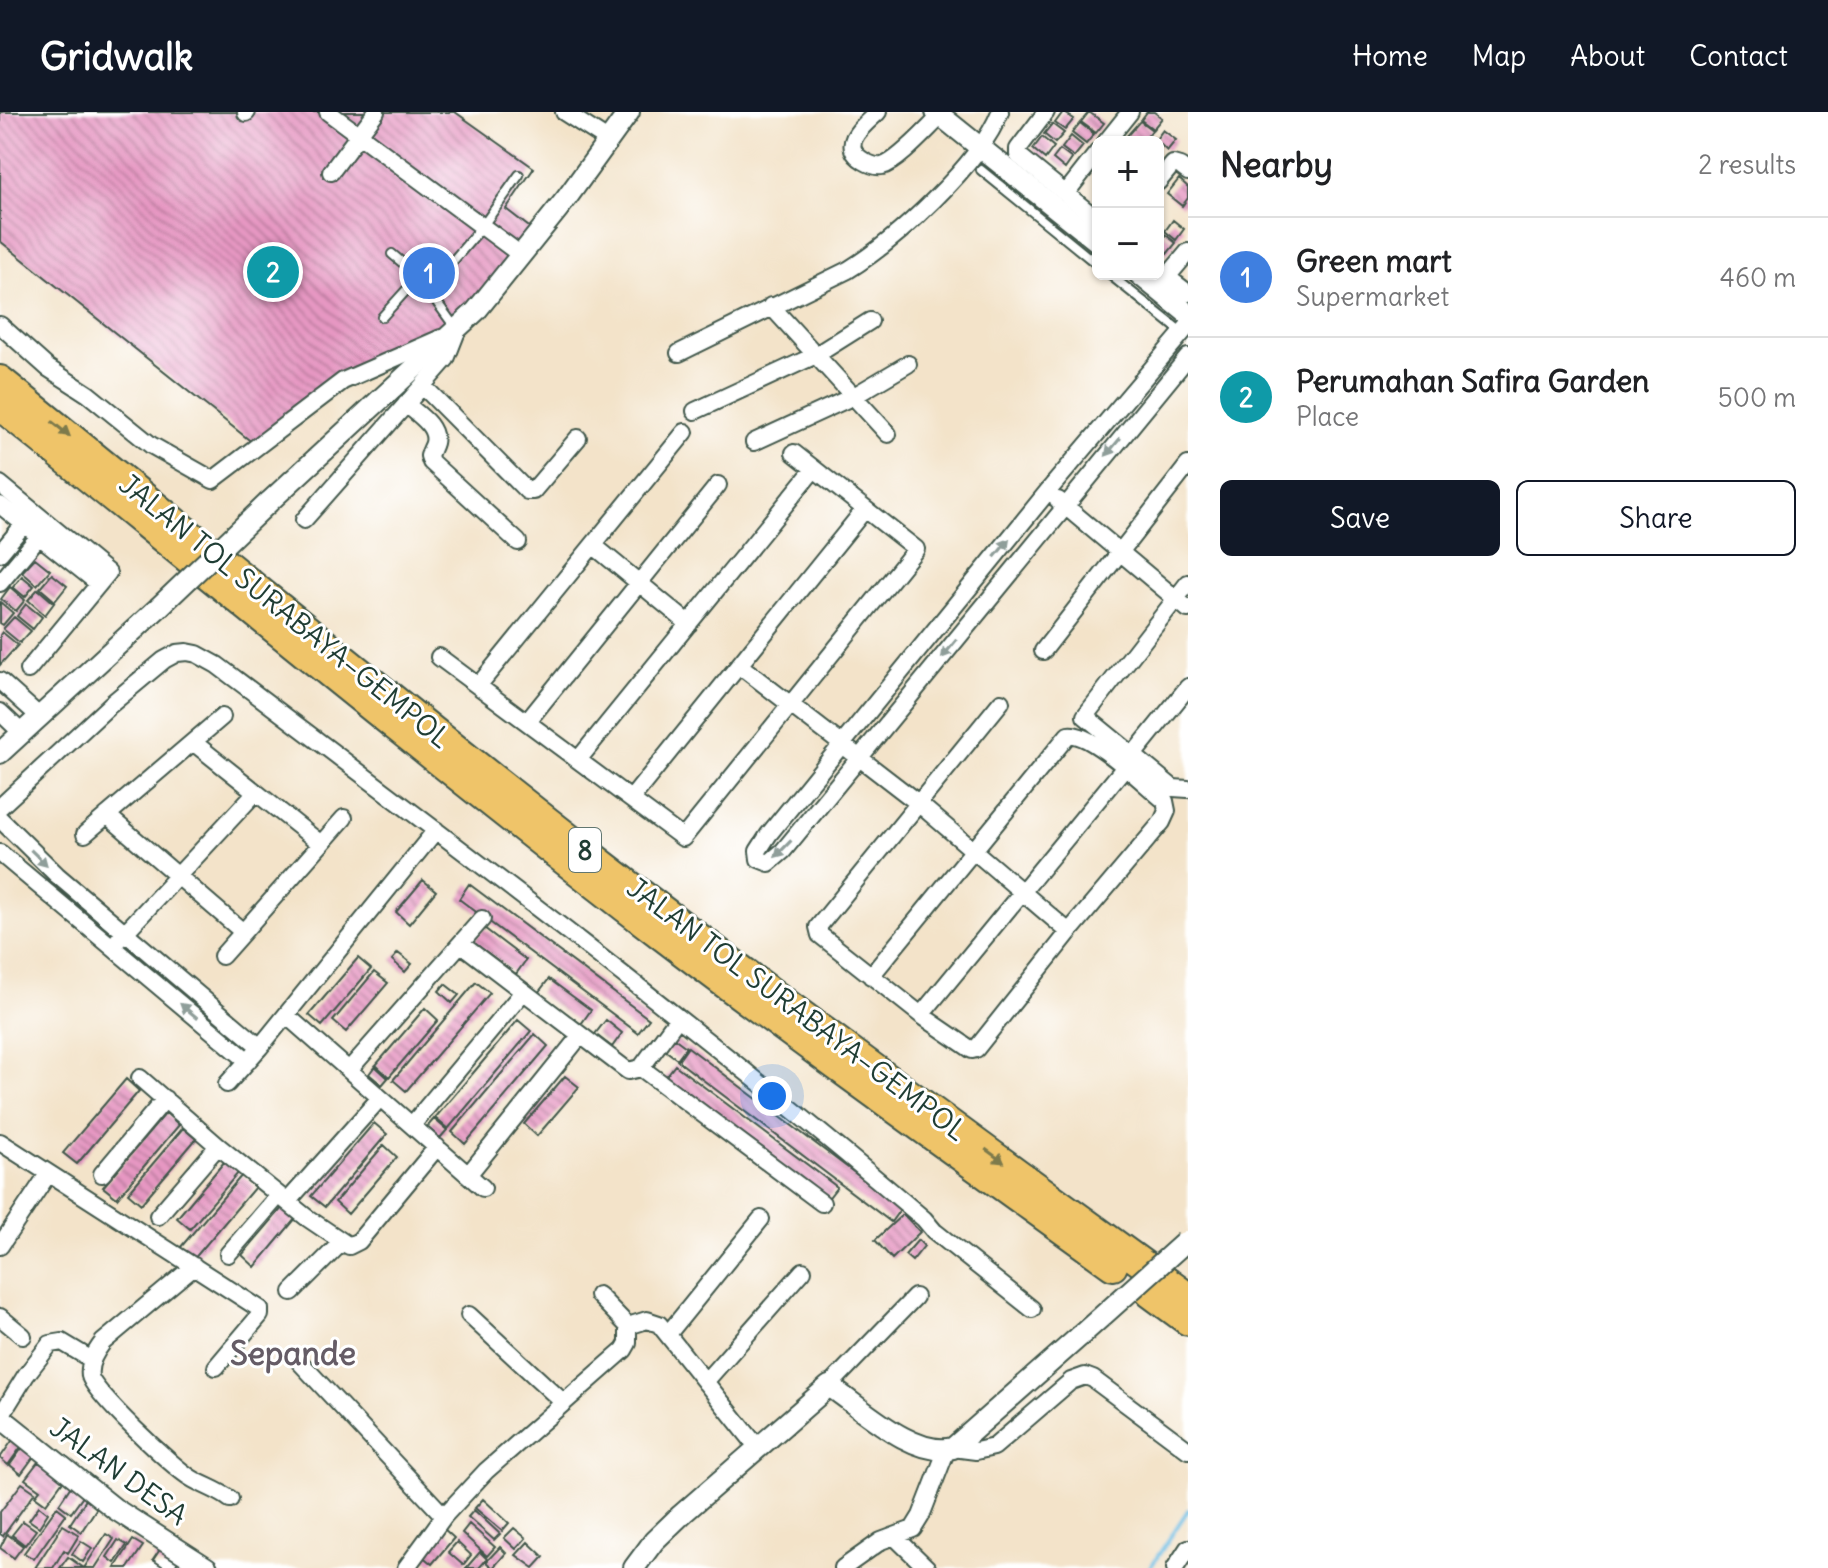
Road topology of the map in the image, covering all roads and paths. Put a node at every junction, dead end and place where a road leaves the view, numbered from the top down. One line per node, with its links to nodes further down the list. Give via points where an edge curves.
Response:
1 (328, 112): 10 (street)
2 (376, 112): 10 (street)
3 (564, 112): 12 (street)
4 (629, 112): 12 (street)
5 (878, 112): 9 (street, via 859,130 852,148 860,159 883,166)
6 (1000, 112): 13 (street)
7 (1046, 112): 20 (street, via 1017,153)
8 (1130, 112): 11 (street)
9 (939, 114): 13 (street)
10 (359, 136): 16 (street); 22 (street)
11 (1111, 136)
12 (609, 141): 26 (street)
13 (978, 147): 23 (street); 35 (street, via 923,211 886,244 848,270)
14 (1092, 160): 20 (street)
15 (981, 170): 27 (lane)
16 (331, 172)
17 (1188, 172): 19 (street, via 1173,164)
18 (519, 175): 22 (lane)
19 (1164, 175)
20 (1066, 193): 21 (street)
21 (1092, 215)
22 (482, 227): 26 (street); 33 (lane)
23 (1092, 237)
24 (1188, 252): 28 (street)
25 (392, 254): 30 (lane)
26 (521, 255): 40 (street)
27 (1092, 260)
28 (1164, 272)
29 (1164, 274): 34 (street)
30 (419, 276): 33 (lane); 36 (lane)
31 (1118, 280): 39 (lane)
32 (1144, 280): 39 (street)
33 (430, 286): 40 (lane, via 429,295)
34 (1188, 293)
35 (771, 306): 41 (street); 42 (street)
36 (382, 317)
37 (870, 321): 42 (street)
38 (0, 325): 40 (street, via 151,445 213,480 343,381)
39 (1187, 328): 60 (street)
40 (457, 331): 46 (street, via 446,359); 86 (street, bridge)
41 (679, 353)
42 (816, 355): 47 (street); 50 (street)
43 (1188, 357): 62 (street, one-way to 62)
44 (908, 364): 47 (street)
45 (0, 380): 153 (highway, JALAN TOL SURABAYA–GEMPOL / 8, one-way to 153, via 609,869)
46 (423, 386): 48 (street); 53 (street, via 527,491 542,484)
47 (854, 396): 52 (street); 54 (street)
48 (406, 404): 65 (street); 67 (street, via 434,432 431,462)
49 (0, 406): 157 (highway, JALAN TOL SURABAYA–GEMPOL / 8, via 661,935)
50 (695, 411)
51 (685, 432): 68 (street)
52 (888, 434)
53 (578, 438)
54 (754, 442)
55 (794, 453): 57 (street)
56 (1188, 465): 70 (street)
57 (814, 469): 63 (street); 75 (street)
58 (0, 484): 64 (street)
59 (718, 485): 72 (street)
60 (1048, 491): 62 (street); 91 (street, one-way to 60)
61 (0, 505): 64 (street)
62 (1064, 506): 70 (street); 93 (street, one-way to 93)
63 (865, 509): 78 (street); 84 (street, via 916,549)
64 (30, 518): 66 (street); 69 (street)
65 (304, 520)
66 (44, 530): 71 (street); 79 (street, via 107,572)
67 (518, 542)
68 (593, 545): 72 (street); 81 (street)
69 (0, 553)
70 (1120, 553): 74 (street); 76 (street)
71 (0, 583)
72 (639, 583): 75 (street); 88 (street)
73 (1188, 583): 74 (street)
74 (1182, 604): 95 (street, via 1085,716)
75 (689, 624): 94 (street)
76 (1043, 651)
77 (439, 657): 81 (street)
78 (739, 665): 84 (street); 98 (street)
79 (28, 670)
80 (0, 681): 86 (street)
81 (478, 686): 88 (street)
82 (1188, 687): 95 (street)
83 (1001, 702): 99 (street)
84 (790, 705): 91 (street); 98 (street, via 683,838)
85 (0, 712): 89 (street)
86 (40, 717): 89 (street)
87 (222, 717): 90 (street)
88 (527, 722): 94 (street)
89 (22, 733): 92 (street)
90 (193, 742): 97 (street); 101 (street)
91 (843, 745): 93 (street); 93 (street, one-way to 91, via 783,851 769,863 759,859 769,834)
92 (0, 753)
93 (860, 758): 99 (street)
94 (578, 760): 98 (street)
95 (1129, 762): 96 (street, via 1173,788); 107 (street, via 1068,735); 110 (street); 114 (street, via 1165,801 1167,811)
96 (1188, 789)
97 (256, 792): 106 (street); 109 (street)
98 (631, 799)
99 (918, 803): 107 (street); 118 (street, via 818,927 820,935)
100 (0, 807): 104 (street, via 132,686 164,660 187,652 217,665)
101 (107, 815): 105 (street); 109 (street)
102 (344, 818): 106 (street)
103 (0, 819): 112 (street, one-way to 112)
104 (436, 830): 120 (street); 122 (street)
105 (85, 834)
106 (321, 844): 113 (street)
107 (974, 851): 110 (street); 118 (street)
108 (0, 853): 116 (street)
109 (178, 876): 112 (street); 113 (street)
110 (1022, 892): 114 (street); 121 (street)
111 (482, 919): 115 (street)
112 (125, 932): 116 (street); 124 (street)
113 (243, 932): 117 (street)
114 (1069, 932): 121 (street, via 976,1049 968,1049)
115 (461, 944): 119 (street); 127 (street)
116 (112, 947): 125 (street, one-way to 116)
117 (222, 956)
118 (871, 976): 121 (street)
119 (523, 992): 123 (street); 132 (street)
120 (286, 1015): 124 (street); 127 (street)
121 (921, 1015)
122 (678, 1018): 126 (street); 154 (street)
123 (580, 1036): 126 (street, via 622,1069); 138 (street)
124 (260, 1047): 125 (street)
125 (248, 1061): 129 (street)
126 (641, 1068): 141 (street)
127 (349, 1070): 130 (street)
128 (140, 1078): 131 (street)
129 (227, 1084)
130 (380, 1098): 132 (street); 140 (street)
131 (165, 1099): 134 (street); 137 (street)
132 (412, 1125): 135 (street)
133 (0, 1142): 136 (street)
134 (218, 1146): 140 (street); 142 (street)
135 (437, 1147): 138 (street); 145 (street, via 359,1241)
136 (48, 1174): 146 (street); 148 (street)
137 (102, 1174)
138 (468, 1175): 139 (street)
139 (483, 1188)
140 (284, 1198): 145 (street); 147 (street)
141 (822, 1203)
142 (158, 1216)
143 (761, 1219): 159 (street)
144 (1186, 1240): 168 (street, bridge)
145 (341, 1243): 150 (street)
146 (0, 1246)
147 (228, 1254)
148 (194, 1266): 162 (street, via 103,1342); 163 (street, via 261,1311)
149 (803, 1271): 164 (street)
150 (292, 1292)
151 (598, 1295): 158 (street)
152 (915, 1297): 165 (street)
153 (1188, 1297)
154 (1032, 1309)
155 (469, 1315): 166 (street)
156 (0, 1317): 160 (street)
157 (1188, 1321)
158 (628, 1326): 159 (street, via 652,1320); 166 (street, via 628,1343)
159 (668, 1334): 164 (street)
160 (23, 1336)
161 (296, 1358): 172 (street)
162 (92, 1360): 167 (street, via 55,1342 44,1349); 171 (street, via 90,1377 104,1398 176,1467)
163 (216, 1367)
164 (705, 1382): 169 (street)
165 (829, 1386): 168 (street, via 914,1443); 169 (street)
166 (564, 1403): 172 (street)
167 (2, 1414): 175 (street, JALAN DESA, via 115,1509)
168 (950, 1448): 170 (street, via 994,1447 1071,1381 1085,1376); 173 (street, via 917,1522)
169 (759, 1449): 177 (street, via 654,1541)
170 (1188, 1450)
171 (222, 1493)
172 (444, 1516): 176 (street)
173 (894, 1536): 178 (street); 179 (street)
174 (1188, 1548): 180 (street)
175 (200, 1566)
176 (406, 1568)
177 (634, 1568)
178 (843, 1568)
179 (927, 1568)
180 (1175, 1568)

